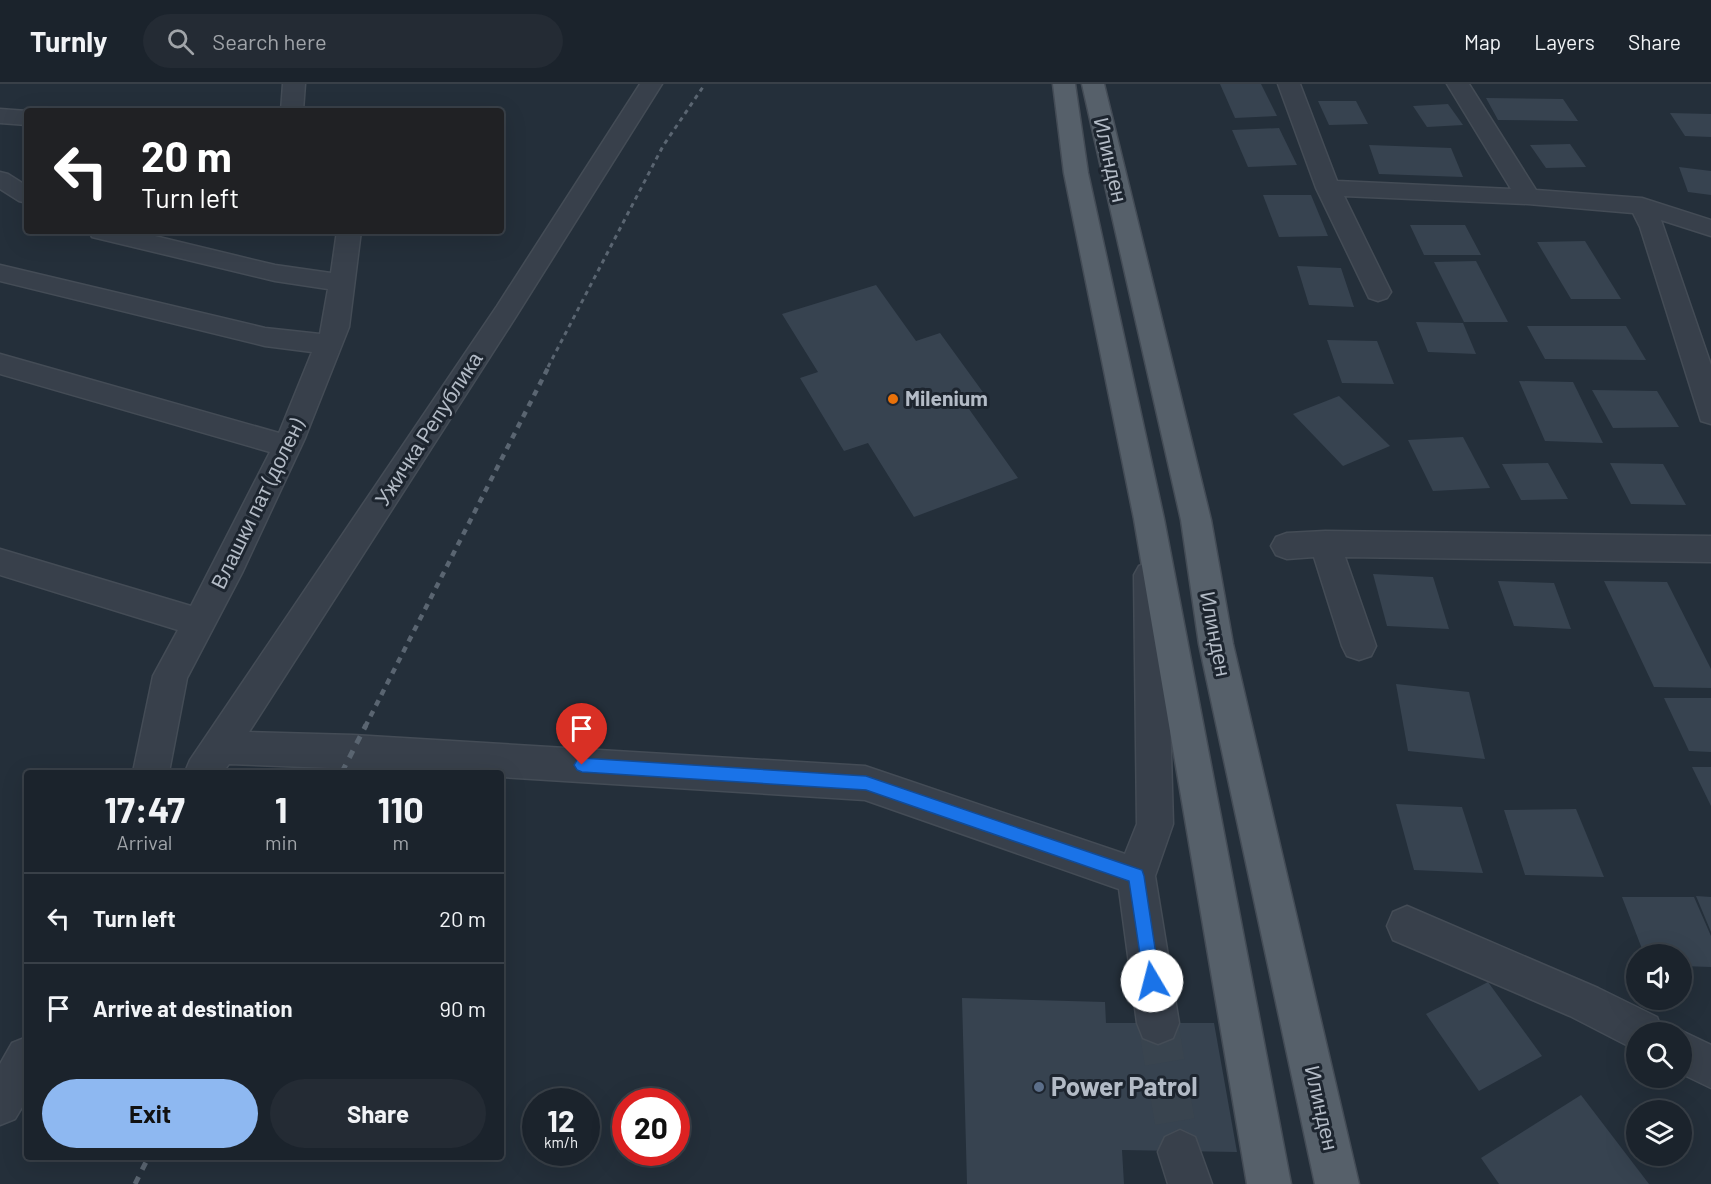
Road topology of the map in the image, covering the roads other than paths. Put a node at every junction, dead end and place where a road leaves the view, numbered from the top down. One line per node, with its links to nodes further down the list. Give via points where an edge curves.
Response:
1 (294, 84): 7 (street)
2 (651, 84): 32 (street, Ужичка Република)
3 (1064, 84): 25 (main road, Илинден, via 1076,173)
4 (1093, 84): 43 (main road, Илинден, via 1196,520 1216,644)
5 (1289, 84): 11 (street)
6 (1458, 84): 13 (street)
7 (292, 108)
8 (0, 116): 9 (street)
9 (24, 118)
10 (0, 179): 12 (street)
11 (1328, 188): 13 (street); 20 (street)
12 (24, 192)
13 (1528, 197): 14 (street)
14 (1642, 206): 15 (street); 23 (street, via 1682,317)
15 (1711, 228)
16 (113, 234): 19 (street, via 275,273)
17 (349, 234): 19 (street, Влашки пат (долен))
18 (0, 273): 21 (street, via 265,337)
19 (343, 283): 21 (street, Влашки пат (долен))
20 (1378, 292)
21 (330, 345): 24 (street, Влашки пат (долен))
22 (0, 364): 24 (street)
23 (1711, 414)
24 (287, 446): 30 (street, Влашки пат (долен))
25 (1149, 519): 34 (street, via 1155,824); 42 (main road, Илинден)
26 (1325, 544): 27 (street); 28 (street); 31 (street)
27 (1287, 546)
28 (1711, 549)
29 (0, 562): 30 (street)
30 (199, 622): 33 (street, Влашки пат (долен), via 170,676)
31 (1359, 646)
32 (211, 760): 34 (street, via 353,751 866,783)
33 (151, 770)
34 (1136, 876): 36 (street)
35 (1407, 926): 37 (street)
36 (1158, 1023)
37 (1626, 1024)
38 (1692, 1057): 40 (street)
39 (24, 1063): 41 (street)
40 (1711, 1067)
41 (0, 1104)
42 (1269, 1184)
43 (1337, 1184)

